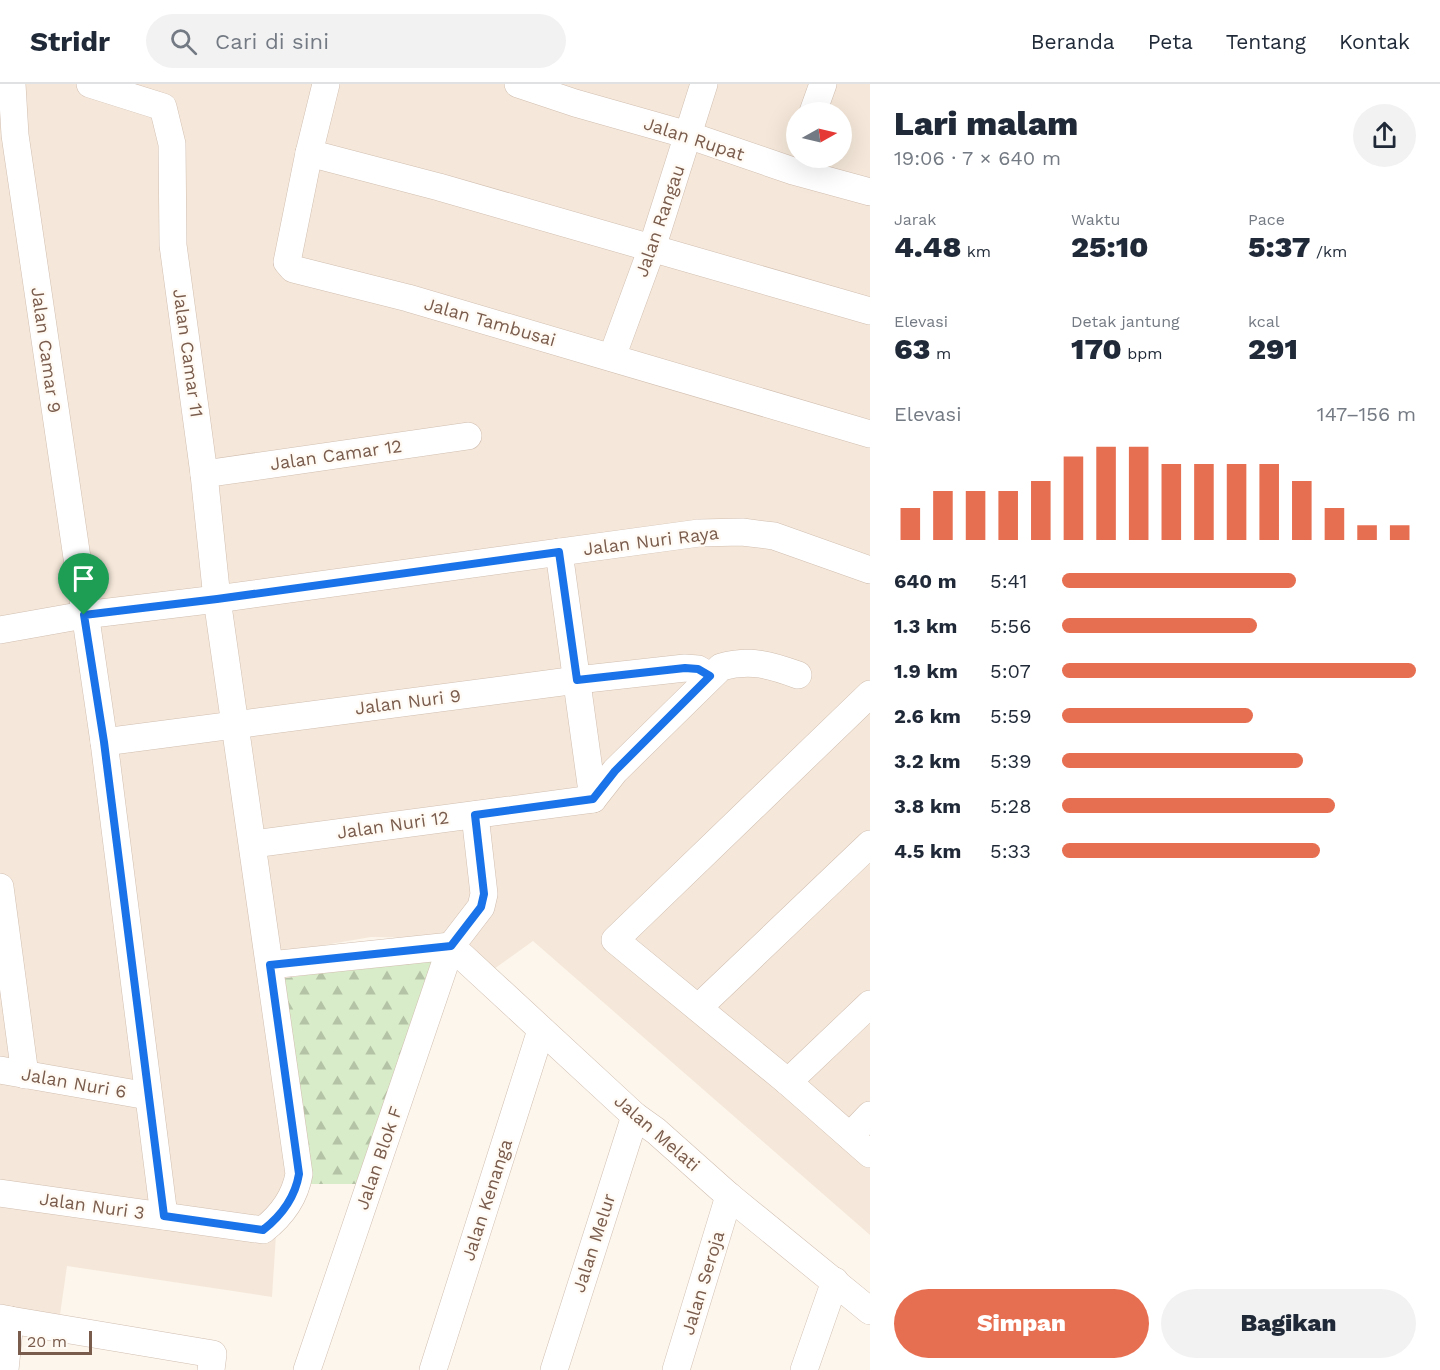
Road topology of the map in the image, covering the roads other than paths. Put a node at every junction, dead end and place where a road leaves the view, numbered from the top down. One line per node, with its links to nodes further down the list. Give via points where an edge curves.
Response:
1 (12, 84): 10 (street, Jalan Camar 9)
2 (90, 84): 20 (street, Jalan Camar 11, via 163,107 172,144 173,245)
3 (326, 84): 11 (street, Jalan Tambusai)
4 (518, 84): 7 (street, Jalan Rupat)
5 (704, 84): 9 (street, Jalan Rangau)
6 (823, 84): 8 (street)
7 (579, 94): 9 (street, Jalan Rupat)
8 (817, 102)
9 (688, 135): 12 (street, Jalan Rupat); 15 (street, Jalan Rangau)
10 (8, 136): 24 (street, Jalan Camar 9)
11 (309, 153): 15 (street); 17 (street, Jalan Tambusai, via 287,262 293,269)
12 (786, 162)
13 (806, 168): 14 (street, Jalan Rupat)
14 (870, 192)
15 (652, 248): 16 (street); 17 (street, Jalan Rangau)
16 (870, 311)
17 (612, 357): 18 (street, Jalan Tambusai)
18 (870, 434)
19 (468, 436): 20 (street, Jalan Camar 12)
20 (204, 474): 23 (street, Jalan Camar 11)
21 (559, 552): 22 (street, Jalan Nuri Raya, via 699,533 742,532 774,536); 23 (street, Jalan Nuri Raya); 28 (street)
22 (870, 570)
23 (217, 599): 24 (street, Jalan Nuri Raya); 30 (street, Jalan Camar 11)
24 (84, 615): 25 (street, Jalan Nuri Raya); 31 (street, Jalan Camar 9)
25 (0, 630)
26 (798, 675): 27 (street, via 770,664 744,663 722,667)
27 (710, 676): 28 (street, Jalan Nuri 9, via 698,669 685,668); 32 (street, via 615,771)
28 (577, 680): 30 (street, Jalan Nuri 9); 32 (street)
29 (870, 694): 40 (street, via 615,940)
30 (235, 725): 31 (street, Jalan Nuri 9); 34 (street, Jalan Camar 11)
31 (104, 742): 44 (street, Jalan Camar 9)
32 (593, 799): 33 (street, Jalan Nuri 12)
33 (475, 815): 34 (street, Jalan Nuri 12); 37 (street, Jalan Blok F, via 484,894 481,907)
34 (253, 844): 38 (street, Jalan Camar 11)
35 (870, 844): 40 (street)
36 (0, 887): 42 (street)
37 (451, 946): 38 (street); 41 (street, Jalan Melati); 56 (street, Jalan Blok F)
38 (270, 965): 50 (street, Jalan Nuri 3, via 299,1174 296,1190 276,1220 263,1230)
39 (870, 1004): 43 (street)
40 (699, 1007): 43 (street)
41 (541, 1030): 46 (street, Jalan Melati); 57 (street, Jalan Kenanga)
42 (12, 1073): 44 (street, Jalan Nuri 6)
43 (788, 1082): 47 (street)
44 (148, 1096): 50 (street, Jalan Camar 9)
45 (870, 1115): 47 (street)
46 (635, 1116): 49 (street, Jalan Melati); 58 (street, Jalan Melur)
47 (860, 1145)
48 (0, 1192): 50 (street, Jalan Nuri 3)
49 (729, 1196): 51 (street, Jalan Melati); 59 (street, Jalan Seroja)
50 (164, 1216)
51 (836, 1281): 52 (street, Jalan Melati); 60 (street)
52 (870, 1311)
53 (5, 1319): 54 (street); 55 (street, via 213,1354)
54 (5, 1370)
55 (211, 1370)
56 (307, 1370)
57 (433, 1370)
58 (554, 1370)
59 (676, 1370)
60 (804, 1370)

